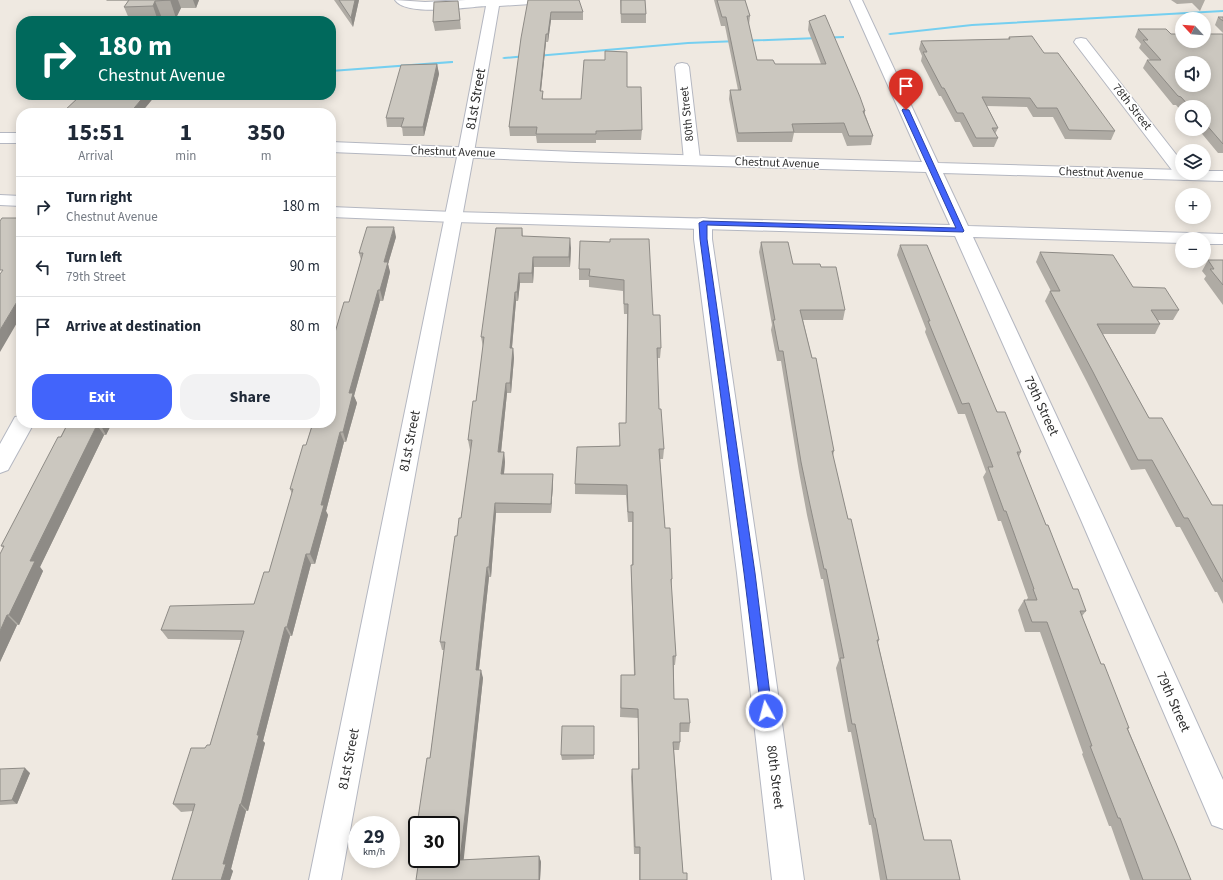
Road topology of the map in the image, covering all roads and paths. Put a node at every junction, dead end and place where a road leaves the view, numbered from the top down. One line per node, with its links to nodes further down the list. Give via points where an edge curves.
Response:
1 (401, 0): 4 (street, via 408,4 425,6)
2 (531, 0): 4 (street)
3 (856, 0): 13 (street, 79th Street)
4 (493, 2): 10 (street, 81st Street)
5 (1081, 42): 12 (street, 78th Street)
6 (682, 67): 11 (street, 80th Street)
7 (0, 138): 8 (street)
8 (16, 138)
9 (336, 147): 10 (street, Chestnut Avenue)
10 (466, 152): 11 (street, Chestnut Avenue); 20 (street, 81st Street)
11 (692, 160): 13 (street, Chestnut Avenue)
12 (1175, 163)
13 (932, 168): 14 (street, Chestnut Avenue); 22 (street, 79th Street)
14 (1175, 175)
15 (1211, 176): 16 (street, Chestnut Avenue)
16 (1223, 176)
17 (0, 200): 18 (street)
18 (16, 201)
19 (336, 212): 20 (street)
20 (454, 217): 21 (street); 27 (street, 81st Street)
21 (703, 223): 22 (street); 28 (street, 80th Street, via 703,239)
22 (960, 231): 23 (street); 26 (street, 79th Street, via 1093,520)
23 (1223, 239)
24 (20, 428): 25 (street)
25 (0, 464)
26 (1223, 814)
27 (325, 880)
28 (788, 880)

